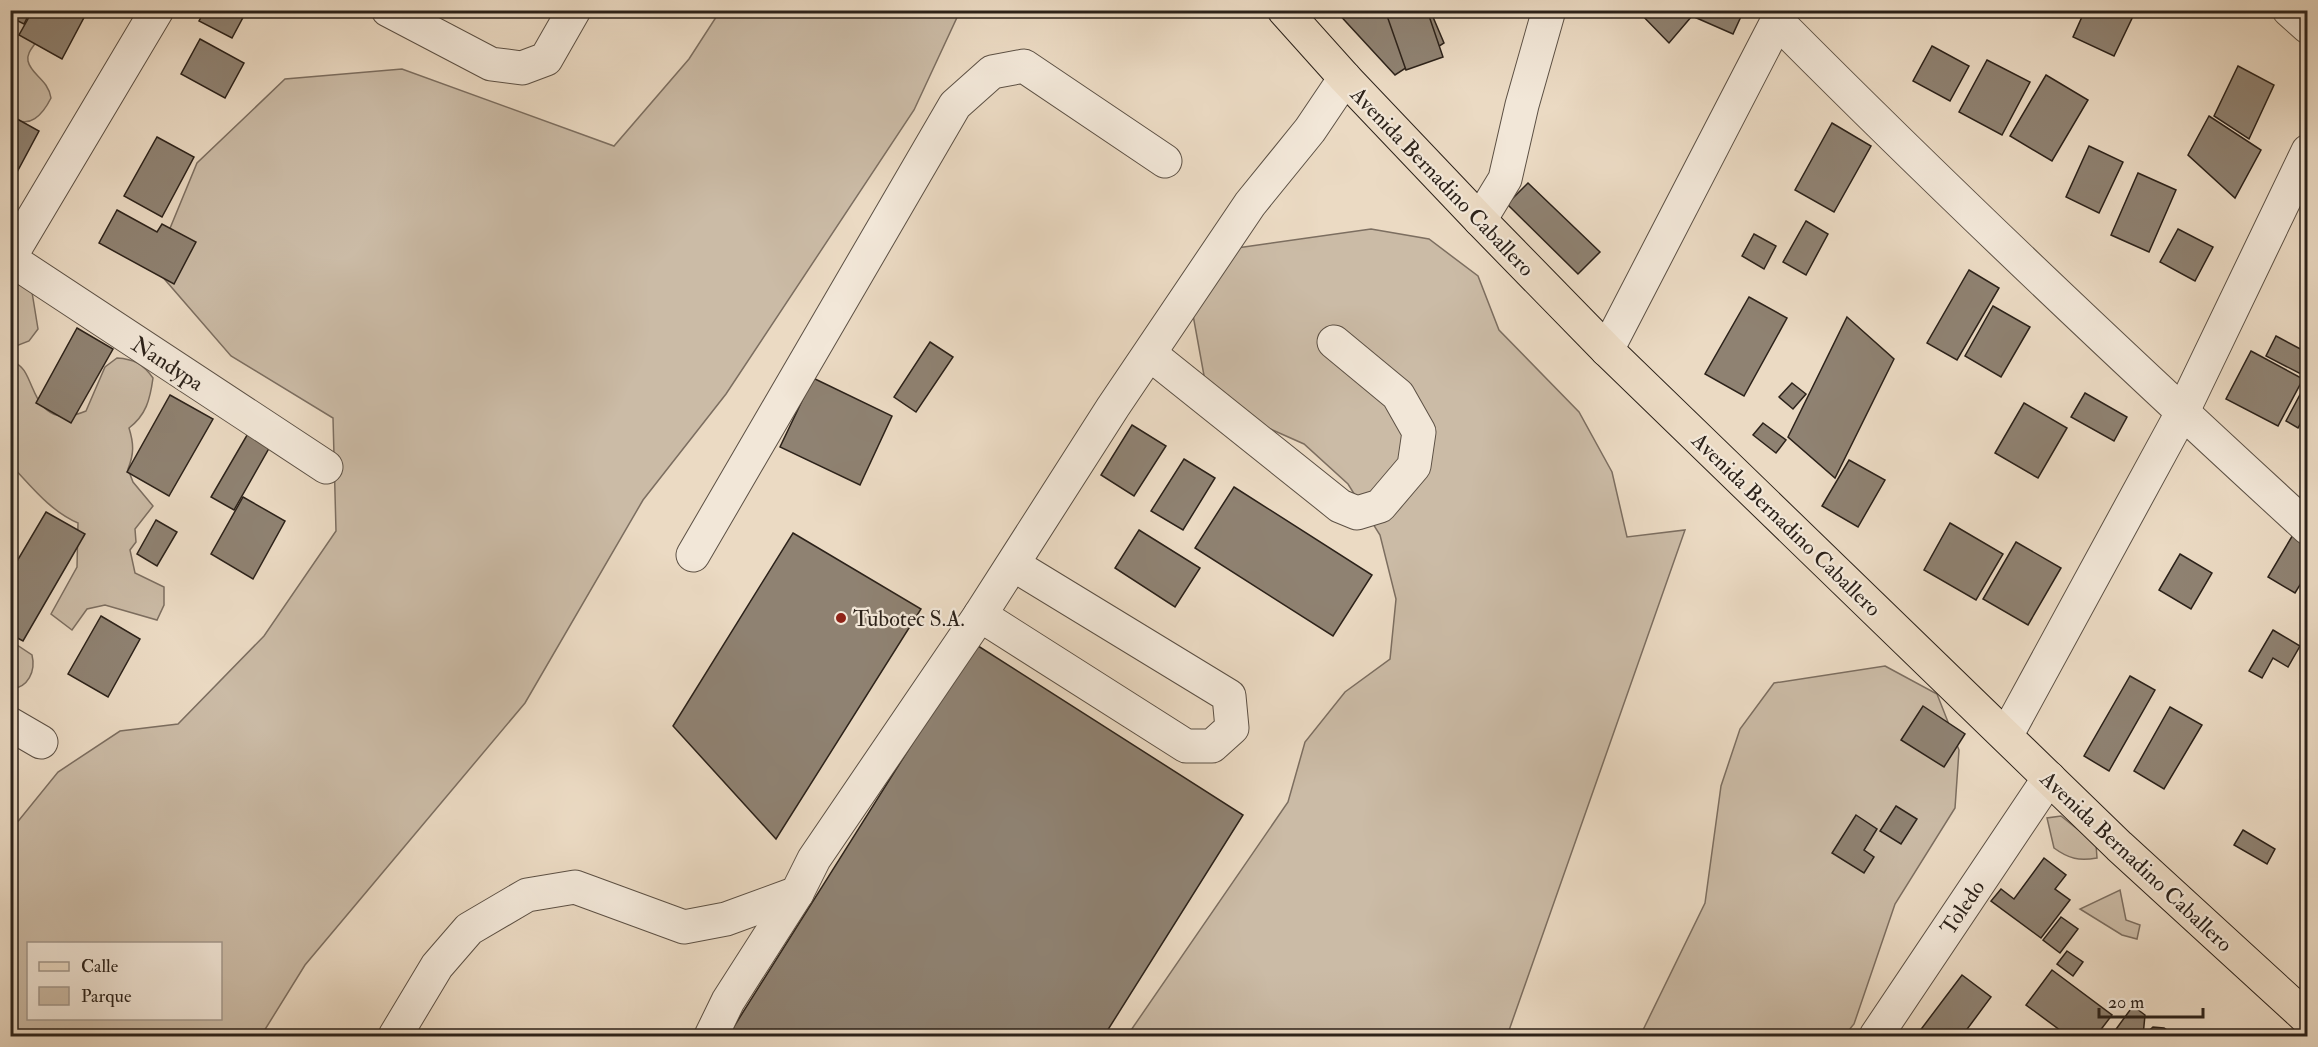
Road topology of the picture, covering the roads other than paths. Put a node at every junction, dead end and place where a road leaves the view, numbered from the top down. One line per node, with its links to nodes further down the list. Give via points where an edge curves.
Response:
1 (157, 10): 13 (street)
2 (388, 10): 3 (street, via 492,64 522,68 546,59)
3 (574, 10)
4 (1284, 10): 9 (main road, Avenida Bernadino Caballero)
5 (1549, 10): 12 (street, via 1505,179)
6 (2289, 10): 8 (street)
7 (1780, 16): 15 (street); 17 (street)
8 (2307, 27)
9 (1345, 78): 12 (main road, Avenida Bernadino Caballero); 16 (street, via 1310,130 1250,204)
10 (2307, 152): 17 (street)
11 (1166, 160): 20 (street, via 1024,66 992,72 955,105)
12 (1480, 220): 15 (main road, Avenida Bernadino Caballero)
13 (10, 258): 18 (street, Nandypa)
14 (1334, 342): 16 (street, via 1398,395 1419,432 1414,466 1380,506 1357,513 1340,506)
15 (1607, 350): 24 (main road, Avenida Bernadino Caballero)
16 (1150, 354): 21 (street)
17 (2182, 413): 19 (street); 24 (street)
18 (326, 467)
19 (2307, 528)
20 (693, 555)
21 (1014, 565): 22 (street); 22 (street, via 1229,696 1232,728 1212,746 1186,746)
22 (981, 615): 27 (street, via 814,859)
23 (10, 724): 25 (street)
24 (2006, 736): 26 (main road, Avenida Bernadino Caballero)
25 (41, 742)
26 (2049, 778): 28 (main road, Avenida Bernadino Caballero); 31 (street, Toledo)
27 (796, 893): 29 (street, via 726,918 684,927 575,887 527,895 469,929 437,966); 30 (street, via 728,1001)
28 (2307, 1019)
29 (394, 1036)
30 (711, 1036)
31 (1876, 1036)

